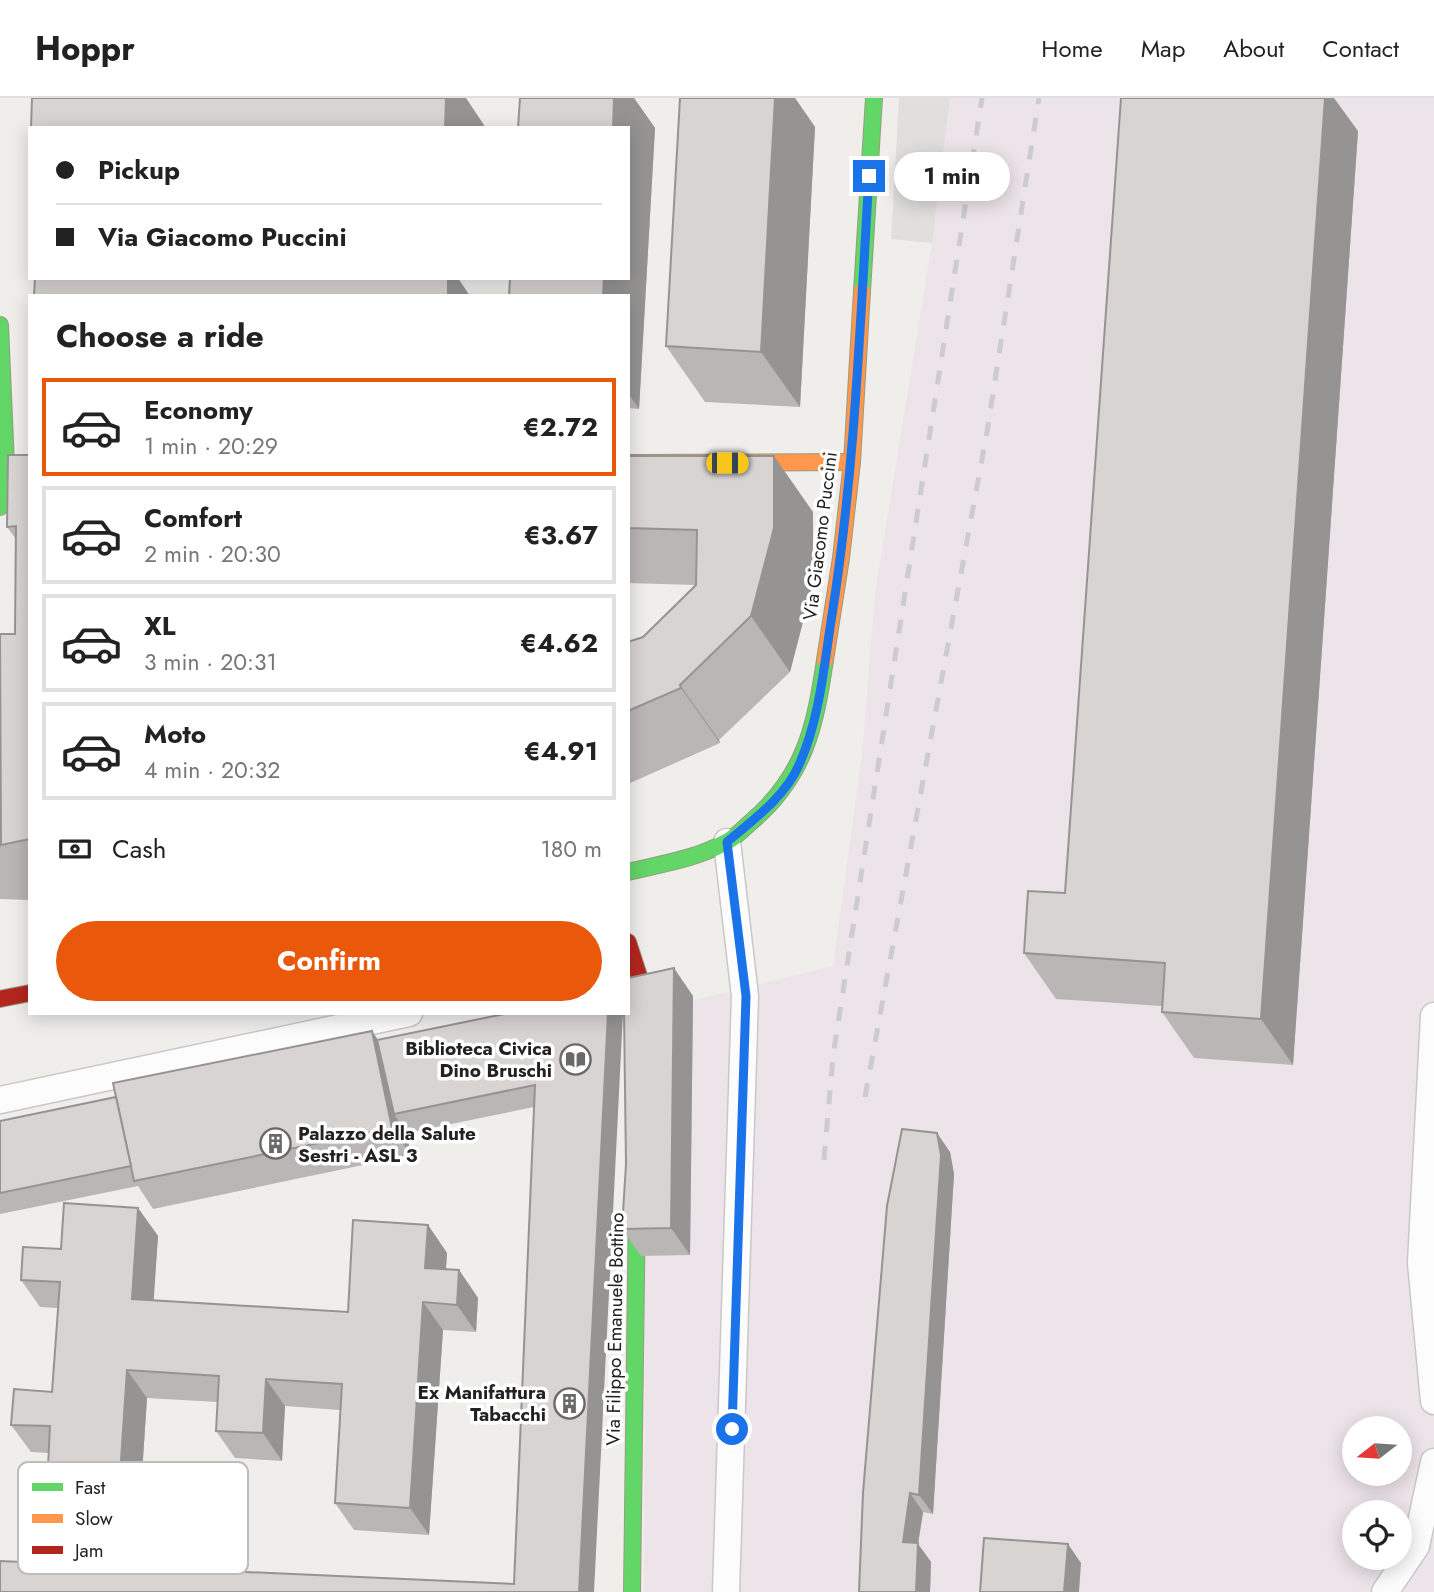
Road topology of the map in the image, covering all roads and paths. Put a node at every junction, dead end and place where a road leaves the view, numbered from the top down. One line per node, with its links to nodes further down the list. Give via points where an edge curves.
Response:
1 (874, 98): 3 (main road, Via Giacomo Puccini)
2 (1, 334): 5 (main road, via 6,465)
3 (852, 462): 4 (main road); 6 (main road, Via Giacomo Puccini, via 817,713 798,767 772,804)
4 (630, 463)
5 (0, 508)
6 (727, 842): 7 (main road, Via Giacomo Puccini, via 687,858); 19 (lane, via 746,996)
7 (630, 872)
8 (631, 958): 13 (main road, via 640,979)
9 (28, 993): 10 (main road)
10 (0, 999)
11 (399, 1015): 14 (lane)
12 (1434, 1016): 16 (lane, via 1421,1263)
13 (639, 1048)
14 (0, 1100)
15 (637, 1188): 18 (main road, Via Filippo Emanuele Bottino)
16 (1434, 1401)
17 (1434, 1462): 20 (lane, via 1416,1546)
18 (632, 1592)
19 (726, 1592)
20 (1385, 1592)

